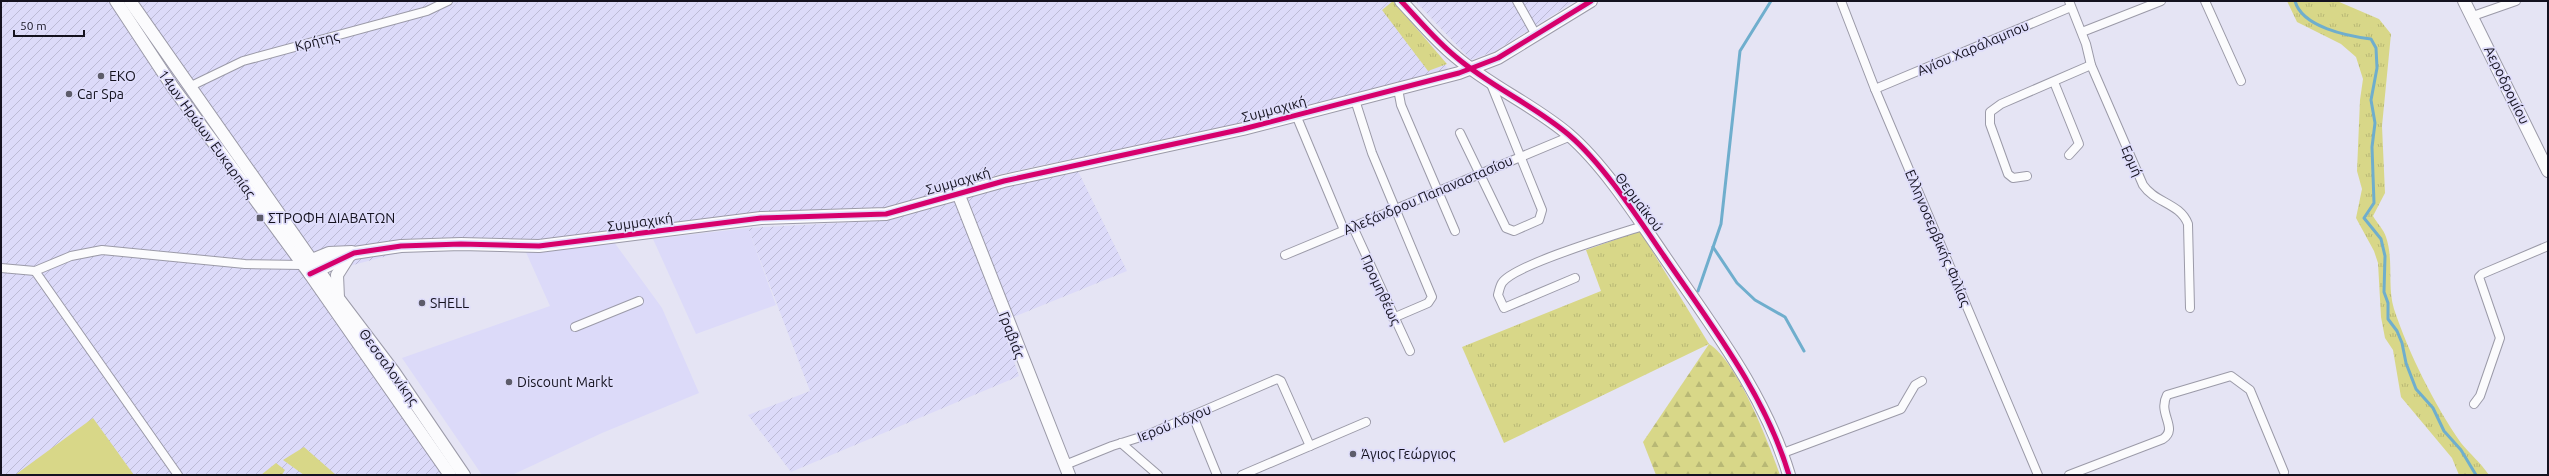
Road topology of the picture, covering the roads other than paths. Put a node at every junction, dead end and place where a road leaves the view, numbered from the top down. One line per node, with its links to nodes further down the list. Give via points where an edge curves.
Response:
1 (116, 1): 43 (street, 14ων Ηρώων Ευκαρπίας, via 172,86)
2 (130, 1): 21 (street, 14ων Ηρώων Ευκαρπίας)
3 (448, 1): 21 (street, Κρήτης, via 427,11 242,61)
4 (1401, 1): 17 (street, Θερμαϊκού, via 1455,57)
5 (1517, 1): 15 (street)
6 (1591, 1): 15 (street, Συμμαχική)
7 (1840, 1): 23 (street, Ελληνοσερβικής Φιλίας)
8 (2161, 1): 14 (street)
9 (2205, 1): 19 (street)
10 (2464, 1): 13 (street, Αεροδρομίου)
11 (2516, 1): 13 (street)
12 (2070, 4): 14 (street, Ερμή); 23 (street, Αγίου Χαράλαμπου)
13 (2473, 16): 30 (street, Αεροδρομίου)
14 (2082, 32): 16 (street, Ερμή)
15 (1536, 35): 17 (street, Συμμαχική, via 1498,58)
16 (2091, 65): 20 (street); 49 (street, Ερμή, via 2143,185 2155,199 2180,210 2185,216 2188,224)
17 (1472, 69): 18 (street, Θερμαϊκού); 22 (street, Συμμαχική)
18 (1490, 81): 27 (street, Θερμαϊκού); 28 (street)
19 (2241, 81)
20 (2054, 82): 29 (street, via 2079,144); 32 (street, via 2001,104 1990,112 1990,124 2008,174 2013,178)
21 (189, 87): 43 (street, 14ων Ηρώων Ευκαρπίας)
22 (1398, 89): 24 (street, Συμμαχική); 33 (street, via 1401,105)
23 (1875, 89): 69 (street, Ελληνοσερβικής Φιλίας)
24 (1355, 100): 25 (street, Συμμαχική); 35 (street, via 1372,153)
25 (1296, 115): 34 (street, Συμμαχική); 38 (street)
26 (1460, 133): 31 (street)
27 (1571, 136): 28 (street, Αλεξάνδρου Παπαναστασίου); 36 (street, Θερμαϊκού, via 1602,171)
28 (1522, 156): 31 (street, Αλεξάνδρου Παπαναστασίου); 31 (street, via 1542,210 1542,216 1536,223 1514,231 1506,228)
29 (2069, 156)
30 (2548, 171)
31 (1479, 174): 33 (street, Αλεξάνδρου Παπαναστασίου)
32 (2027, 176)
33 (1439, 192): 35 (street, Αλεξάνδρου Παπαναστασίου); 39 (street)
34 (958, 193): 41 (street, Συμμαχική, via 873,216 792,216 539,246 461,244 401,246); 60 (street, Γραβιάς)
35 (1396, 209): 37 (street, Αλεξάνδρου Παπαναστασίου); 50 (street, via 1432,296 1431,300)
36 (1643, 226): 46 (street, via 1567,251 1514,273 1502,283 1498,295 1504,308); 59 (street, Θερμαϊκού, via 1745,378)
37 (1352, 227): 38 (street, Αλεξάνδρου Παπαναστασίου); 50 (street, Προμηθέως)
38 (1344, 230): 42 (street, Αλεξάνδρου Παπαναστασίου)
39 (1455, 231)
40 (2548, 246): 54 (street, via 2480,277 2500,338 2480,396)
41 (356, 252): 43 (street, Συμμαχική); 47 (street, via 347,258 339,270)
42 (1285, 255)
43 (311, 267): 45 (street, via 245,264 102,250 71,256); 47 (street, Θεσσαλονίκης); 63 (street, Θεσσαλονίκης)
44 (1, 268): 45 (street)
45 (35, 271): 62 (street)
46 (1574, 278)
47 (338, 298): 64 (street, Θεσσαλονίκης, via 394,372)
48 (639, 301): 51 (street)
49 (2190, 308)
50 (1393, 318): 52 (street, Προμηθέως)
51 (575, 327)
52 (1410, 351)
53 (1922, 381): 59 (street, via 1915,385 1901,409)
54 (2474, 404)
55 (1193, 416): 57 (street, Ιερού Λόχου); 58 (street, Ιερού Λόχου, via 1277,379 1281,381); 66 (street)
56 (1366, 422): 58 (street)
57 (1121, 443): 60 (street, Ιερού Λόχου); 65 (street)
58 (1310, 446): 67 (street)
59 (1783, 453): 68 (street, Θερμαϊκού)
60 (1067, 470)
61 (2284, 472): 70 (street, via 2250,390 2231,376 2167,395 2162,406 2170,430 2163,440)
62 (178, 475)
63 (450, 475)
64 (464, 475)
65 (1158, 475)
66 (1217, 475)
67 (1242, 475)
68 (1789, 475)
69 (2038, 475)
70 (2070, 475)

